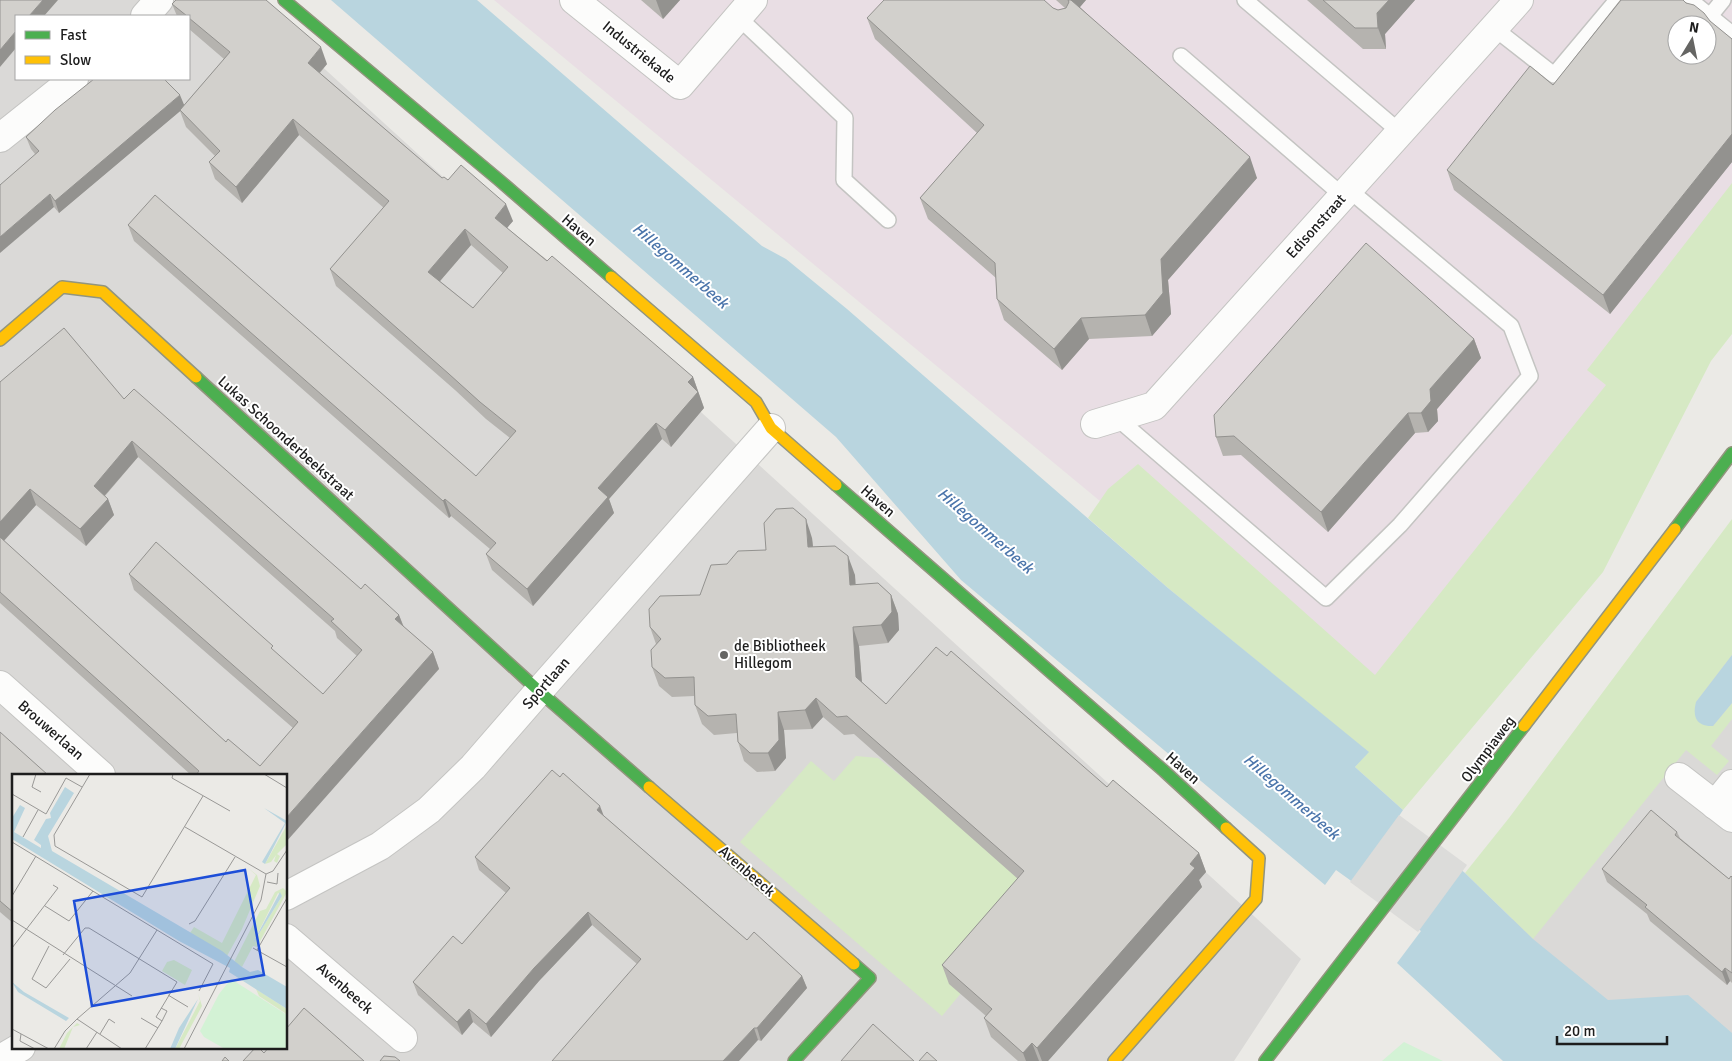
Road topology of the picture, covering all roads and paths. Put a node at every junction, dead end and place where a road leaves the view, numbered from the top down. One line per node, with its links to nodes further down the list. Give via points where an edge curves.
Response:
1 (159, 0): 10 (street)
2 (284, 0): 24 (street, Haven, via 756,402)
3 (574, 0): 9 (street, Industriekade, via 680,85)
4 (1245, 0): 18 (lane)
5 (1519, 0): 14 (street, Edisonstraat)
6 (1617, 0): 14 (lane, via 1554,75)
7 (1690, 0): 11 (lane)
8 (1723, 0): 12 (lane)
9 (745, 8): 21 (lane, via 846,118 844,180)
10 (146, 15)
11 (1709, 15)
12 (1711, 15)
13 (1717, 22): 15 (lane)
14 (1494, 28): 18 (street, Edisonstraat)
15 (1732, 34)
16 (1182, 56): 20 (lane)
17 (73, 80): 19 (street)
18 (1400, 132): 20 (street, Edisonstraat)
19 (0, 138)
20 (1346, 193): 23 (street, Edisonstraat, via 1154,406); 23 (lane, via 1511,326 1530,376 1400,525 1326,598)
21 (888, 220)
22 (0, 340): 27 (street, Lukas Schoonderbeekstraat, via 62,287 103,292)
23 (1106, 421)
24 (771, 428): 27 (street, Sportlaan); 38 (street, Haven, via 1164,770 1259,858 1256,899)
25 (1732, 452): 39 (street, Olympiaweg)
26 (0, 685): 28 (street, Brouwerlaan)
27 (539, 691): 32 (street, Sportlaan, via 473,767 429,810 380,846); 37 (street, Avenbeeck, via 870,978)
28 (100, 774)
29 (1679, 777): 31 (street)
30 (1732, 784): 31 (street)
31 (1723, 811)
32 (288, 895)
33 (288, 940): 34 (street, Avenbeeck)
34 (403, 1038)
35 (19, 1048): 36 (street)
36 (0, 1060)
37 (794, 1061)
38 (1114, 1061)
39 (1265, 1061)

